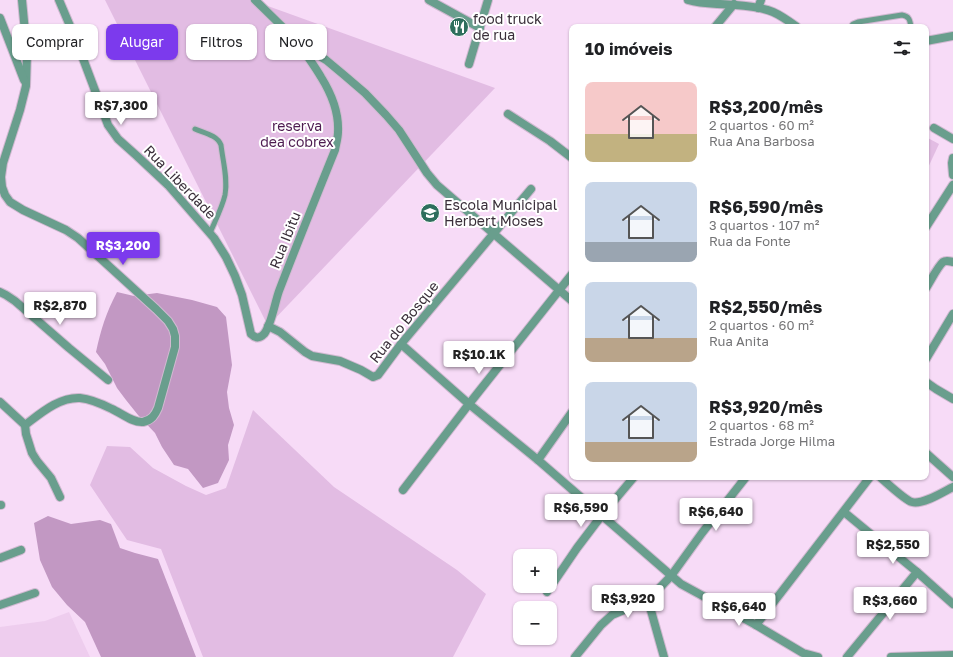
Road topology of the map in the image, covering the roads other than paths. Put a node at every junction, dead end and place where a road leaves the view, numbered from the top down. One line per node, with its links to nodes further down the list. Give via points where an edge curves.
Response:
1 (22, 0): 21 (street, via 27,53)
2 (59, 0): 32 (street, Rua Liberdade, via 108,125 118,139 168,185)
3 (255, 0): 10 (street)
4 (429, 0): 15 (street)
5 (488, 0): 15 (street)
6 (688, 0): 7 (street)
7 (734, 4): 8 (street); 11 (street)
8 (760, 4): 12 (street)
9 (0, 18): 21 (street)
10 (280, 24)
11 (717, 24)
12 (793, 24)
13 (853, 24): 14 (lane, via 902,15 906,15)
14 (910, 24)
15 (480, 28): 20 (street)
16 (953, 36): 17 (street)
17 (929, 40)
18 (310, 60): 41 (street, Rua Ibitu, via 333,101 338,133 335,150 278,293)
19 (326, 60): 33 (street, via 386,114 437,185)
20 (469, 64)
21 (26, 86): 50 (street, via 3,163 1,177 5,195 10,202 23,210 78,238 168,322 175,336 175,347 158,408 150,419 141,422 112,408 80,398 59,402)
22 (508, 114): 26 (street)
23 (195, 128): 32 (lane, via 216,138 221,145 226,190)
24 (934, 128): 25 (street)
25 (953, 139)
26 (569, 156)
27 (953, 158): 28 (street)
28 (953, 175)
29 (953, 185): 31 (street)
30 (531, 189): 33 (street, Rua do Bosque)
31 (929, 222)
32 (210, 233): 41 (street, via 235,276 251,334 257,338 264,334)
33 (494, 233): 37 (street); 42 (street, Rua do Bosque)
34 (953, 262): 36 (street, via 944,261)
35 (569, 278): 37 (street)
36 (929, 283)
37 (559, 290): 39 (street); 48 (street)
38 (0, 292): 44 (street, via 15,301)
39 (569, 298)
40 (953, 314): 43 (street)
41 (268, 326): 42 (street, Rua do Bosque, via 312,356 340,361 373,377 378,375)
42 (401, 344): 48 (street)
43 (929, 354)
44 (108, 380)
45 (929, 384): 46 (street)
46 (953, 399)
47 (0, 402): 50 (street)
48 (469, 404): 52 (street); 59 (street)
49 (569, 416): 52 (street)
50 (25, 425): 60 (street, via 32,453 51,478)
51 (929, 456): 53 (street)
52 (538, 460): 62 (street)
53 (953, 477)
54 (632, 480): 62 (street)
55 (744, 480): 66 (street)
56 (868, 480): 61 (street)
57 (884, 480): 58 (street, via 913,502 926,501)
58 (953, 487)
59 (403, 490)
60 (60, 497)
61 (844, 512): 65 (street); 72 (street)
62 (602, 516): 66 (street); 67 (street)
63 (21, 550): 64 (street)
64 (0, 558)
65 (917, 572): 70 (street); 77 (street)
66 (671, 576): 69 (street); 72 (street, via 692,591)
67 (557, 578)
68 (34, 593): 71 (street)
69 (648, 600): 74 (street, via 612,615); 75 (street)
70 (953, 604)
71 (0, 606)
72 (756, 625): 76 (street, via 803,653)
73 (953, 655): 78 (street)
74 (575, 657)
75 (664, 657)
76 (818, 657)
77 (847, 657)
78 (891, 657)

